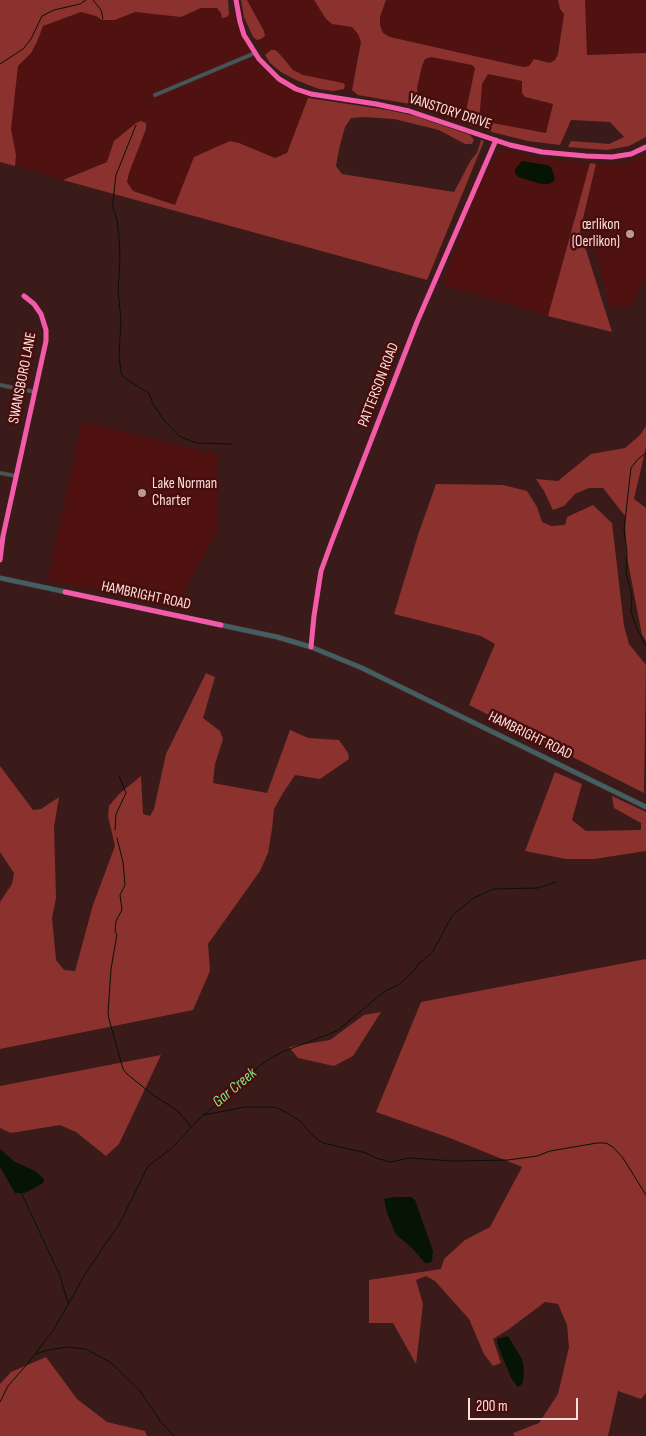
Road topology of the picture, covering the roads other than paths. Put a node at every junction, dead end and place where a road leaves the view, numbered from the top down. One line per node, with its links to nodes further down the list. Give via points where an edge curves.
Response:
1 (236, 0): 2 (street, VANSTORY DRIVE, via 242,29)
2 (255, 53): 3 (street); 4 (street, VANSTORY DRIVE, via 273,74 300,90 410,111)
3 (155, 96)
4 (496, 140): 5 (street, VANSTORY DRIVE, via 542,152 597,157 625,155); 13 (street, PATTERSON ROAD, via 416,322 332,541 320,580)
5 (646, 147)
6 (24, 296): 8 (street, SWANSBORO LANE, via 37,308 46,330)
7 (0, 385): 8 (street)
8 (35, 392): 10 (street, SWANSBORO LANE)
9 (0, 473): 10 (street)
10 (16, 476): 11 (street, SWANSBORO LANE)
11 (0, 560)
12 (0, 578): 13 (main road, HAMBRIGHT ROAD)
13 (312, 647): 14 (main road, HAMBRIGHT ROAD, via 362,668)
14 (646, 806)

